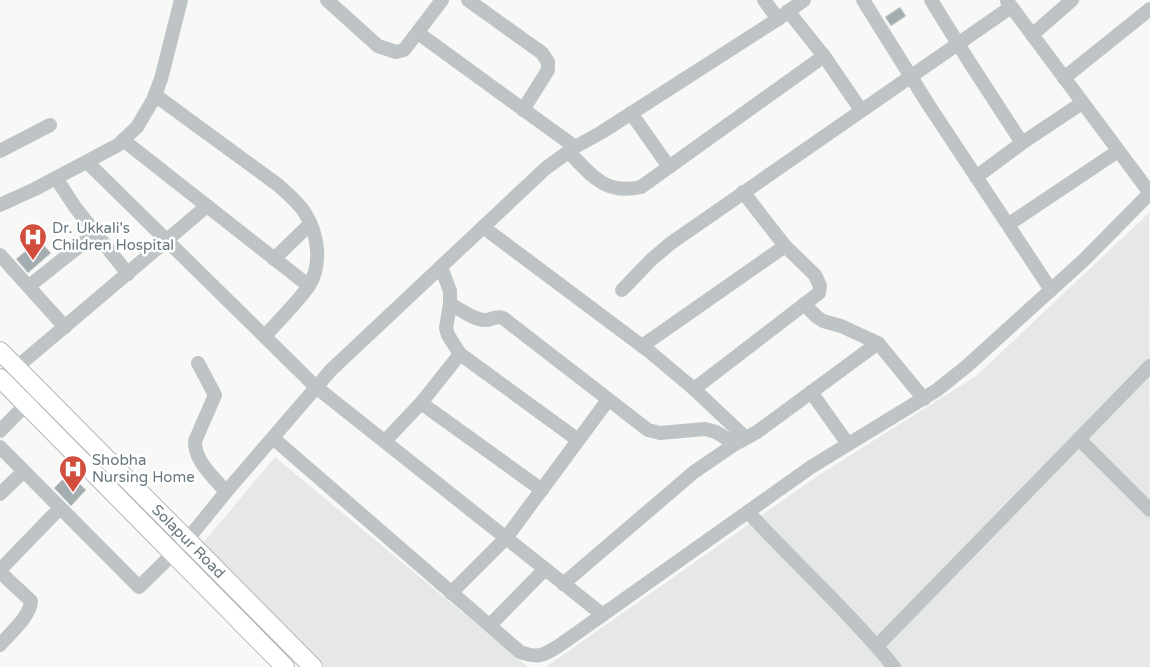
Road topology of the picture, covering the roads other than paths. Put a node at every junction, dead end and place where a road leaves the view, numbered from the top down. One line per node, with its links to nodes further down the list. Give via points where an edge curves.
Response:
1 (181, 0): 19 (street)
2 (327, 0): 13 (street, via 386,50 404,50)
3 (442, 0): 13 (street)
4 (468, 0): 21 (street, via 542,53 548,62 548,70)
5 (764, 0): 12 (street)
6 (804, 0): 12 (street)
7 (863, 0): 17 (street)
8 (931, 0): 15 (street)
9 (1072, 0): 14 (street)
10 (1009, 4): 14 (street); 15 (street)
11 (1150, 9): 18 (street)
12 (783, 15): 16 (street); 23 (street)
13 (418, 33): 21 (street)
14 (1032, 35): 18 (street)
15 (958, 43): 17 (street); 26 (street)
16 (824, 56): 22 (street); 31 (street)
17 (910, 76): 22 (street); 32 (street)
18 (1064, 78): 20 (street)
19 (155, 95): 25 (street, via 137,127); 38 (street, via 278,185 296,202)
20 (1082, 103): 26 (street); 28 (street)
21 (523, 110): 27 (street)
22 (861, 110): 35 (street)
23 (631, 113): 27 (street); 31 (street)
24 (50, 125): 29 (street)
25 (123, 140): 30 (street); 37 (street)
26 (1022, 142): 32 (street)
27 (572, 149): 31 (street, via 592,176 618,190 641,187); 40 (street, via 546,168)
28 (1118, 151): 34 (street); 39 (street)
29 (0, 152)
30 (87, 162): 33 (street); 42 (street)
31 (669, 167)
32 (976, 177): 39 (street)
33 (56, 178): 36 (street); 41 (street)
34 (1148, 186): 51 (street, via 1085,259)
35 (743, 192): 43 (street); 50 (street, via 671,243)
36 (0, 205)
37 (207, 206): 42 (street); 45 (street)
38 (310, 224): 45 (street); 49 (street, via 317,243 318,260)
39 (1009, 224): 51 (street)
40 (483, 227): 46 (street); 57 (street)
41 (96, 233): 47 (street); 48 (street)
42 (167, 240): 47 (street); 55 (street)
43 (785, 246): 53 (street, via 820,286 819,293); 57 (street)
44 (0, 255): 48 (street)
45 (274, 259): 49 (street)
46 (441, 267): 52 (street, via 448,285); 64 (street)
47 (128, 274): 54 (street)
48 (29, 286): 54 (street)
49 (309, 286): 55 (street)
50 (622, 290)
51 (1051, 290): 68 (street)
52 (450, 304): 59 (street, via 446,328); 69 (street, via 478,319 503,318)
53 (804, 304): 56 (street, via 816,317); 65 (street)
54 (65, 327): 62 (street)
55 (265, 336): 64 (street)
56 (878, 343): 67 (street); 68 (street)
57 (642, 346): 65 (street)
58 (0, 351): 62 (main road, Solapur Road)
59 (460, 354): 70 (street); 75 (street)
60 (198, 363): 82 (street, via 215,395 195,440 195,448 198,458)
61 (1150, 366): 74 (street)
62 (17, 368): 66 (main road, Solapur Road)
63 (0, 378): 71 (main road, Solapur Road)
64 (316, 386): 73 (street); 76 (street)
65 (694, 389): 77 (street)
66 (39, 390): 71 (street); 88 (main road, Solapur Road)
67 (811, 392): 77 (street); 78 (street)
68 (924, 399): 78 (street)
69 (608, 400): 75 (street); 77 (street, via 648,430 660,434 705,429)
70 (421, 403): 76 (street); 81 (street)
71 (26, 405): 72 (street); 89 (main road, Solapur Road)
72 (0, 431)
73 (273, 438): 82 (street); 93 (street)
74 (1079, 439): 85 (street); 97 (street)
75 (578, 440): 81 (street)
76 (385, 441): 87 (street)
77 (741, 441): 92 (street, via 694,472)
78 (848, 444): 86 (street)
79 (0, 447): 80 (street)
80 (24, 471): 83 (street); 84 (street)
81 (542, 490): 87 (street)
82 (226, 492): 88 (street)
83 (0, 494)
84 (60, 508): 89 (street, via 139,587); 91 (street)
85 (1150, 510)
86 (748, 512): 94 (street); 97 (street)
87 (506, 538): 90 (street); 93 (street)
88 (187, 540): 89 (street); 99 (main road, Solapur Road)
89 (173, 553): 98 (main road, Solapur Road)
90 (545, 569): 92 (street); 95 (street)
91 (0, 571): 96 (street, via 30,601 26,614)
92 (563, 584): 94 (street)
93 (451, 593): 95 (street)
94 (603, 615): 95 (street, via 541,656 520,652)
95 (490, 625)
96 (0, 645)
97 (877, 646): 100 (street)
98 (285, 667)
99 (313, 667)
100 (894, 667)

